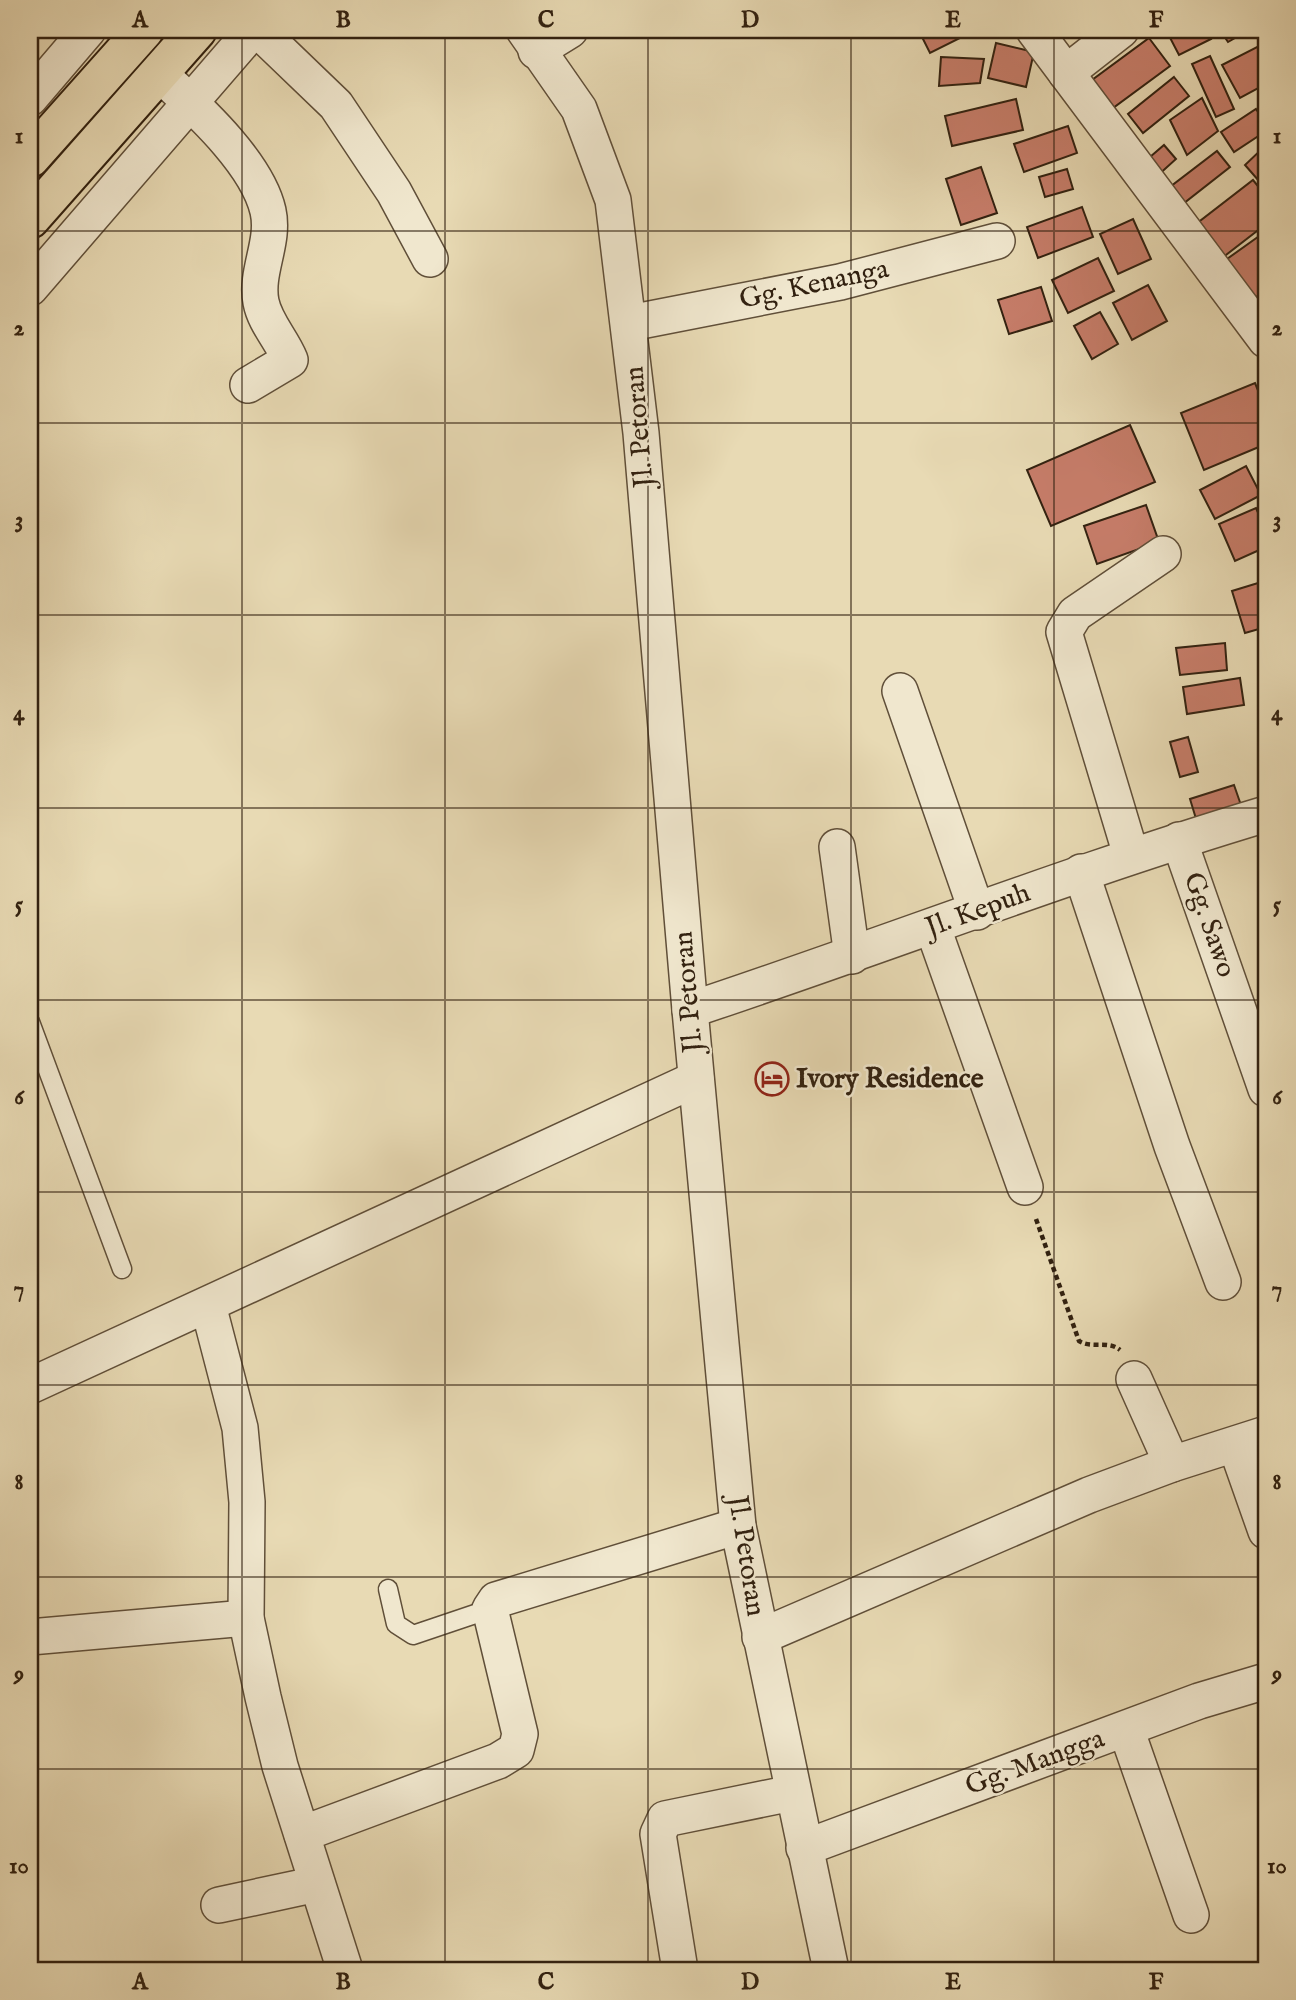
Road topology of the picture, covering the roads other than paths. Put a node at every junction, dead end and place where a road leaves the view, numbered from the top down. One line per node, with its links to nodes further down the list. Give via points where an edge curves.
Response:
1 (88, 30): 12 (street)
2 (143, 30): 14 (main road)
3 (197, 30): 10 (main road)
4 (253, 30): 13 (street)
5 (258, 30): 17 (street, via 336,105 394,192)
6 (570, 30): 9 (street)
7 (1034, 30): 11 (street)
8 (1121, 30): 11 (street)
9 (530, 40): 19 (street, Jl. Petoran, via 579,109 613,200)
10 (159, 73): 13 (street); 15 (main road)
11 (1066, 73): 20 (street)
12 (30, 98)
13 (190, 103): 18 (street); 21 (street, via 245,165 268,211 271,230 261,302 290,360)
14 (30, 158)
15 (30, 219)
16 (997, 241): 19 (street, Gg. Kenanga, via 839,282)
17 (430, 259)
18 (30, 288)
19 (630, 323): 32 (street, Jl. Petoran)
20 (1266, 340)
21 (248, 385)
22 (1163, 554): 27 (street, via 1074,614 1064,632)
23 (900, 691): 29 (street)
24 (1266, 814): 25 (street, Jl. Kepuh)
25 (1179, 840): 27 (street, Jl. Kepuh); 35 (street, Gg. Sawo)
26 (836, 847): 31 (street)
27 (1131, 855): 28 (street, Jl. Kepuh)
28 (1081, 872): 29 (street, Jl. Kepuh); 38 (street, via 1172,1146)
29 (977, 912): 30 (street, Jl. Kepuh)
30 (933, 928): 31 (street, Jl. Kepuh); 36 (street)
31 (852, 956): 32 (street, Jl. Kepuh)
32 (690, 1010): 34 (street, Jl. Petoran)
33 (30, 1022): 37 (lane)
34 (696, 1079): 39 (street); 44 (street, Jl. Petoran)
35 (1266, 1089)
36 (1025, 1187)
37 (122, 1269)
38 (1223, 1282)
39 (208, 1305): 41 (street); 48 (street, via 240,1428 247,1502)
40 (1134, 1379): 43 (street)
41 (30, 1387)
42 (1251, 1440): 43 (street); 45 (street)
43 (1172, 1464): 50 (street, via 1089,1495)
44 (738, 1526): 47 (street, via 502,1597); 50 (street, Jl. Petoran)
45 (1266, 1531)
46 (388, 1590): 47 (lane, via 396,1624 413,1635)
47 (490, 1609): 54 (street, via 520,1734 516,1750 498,1761)
48 (246, 1618): 49 (street); 54 (street, via 280,1766)
49 (30, 1637)
50 (760, 1637): 53 (street, Jl. Petoran)
51 (1266, 1681): 52 (street, Gg. Mangga)
52 (1126, 1729): 55 (street, Gg. Mangga); 58 (street)
53 (792, 1793): 55 (street, Jl. Petoran); 60 (street, via 664,1819 660,1824)
54 (302, 1834): 56 (street)
55 (804, 1848): 61 (street, Jl. Petoran)
56 (317, 1884): 57 (street); 59 (street)
57 (219, 1905)
58 (1191, 1915)
59 (345, 1970)
60 (680, 1970)
61 (831, 1970)

